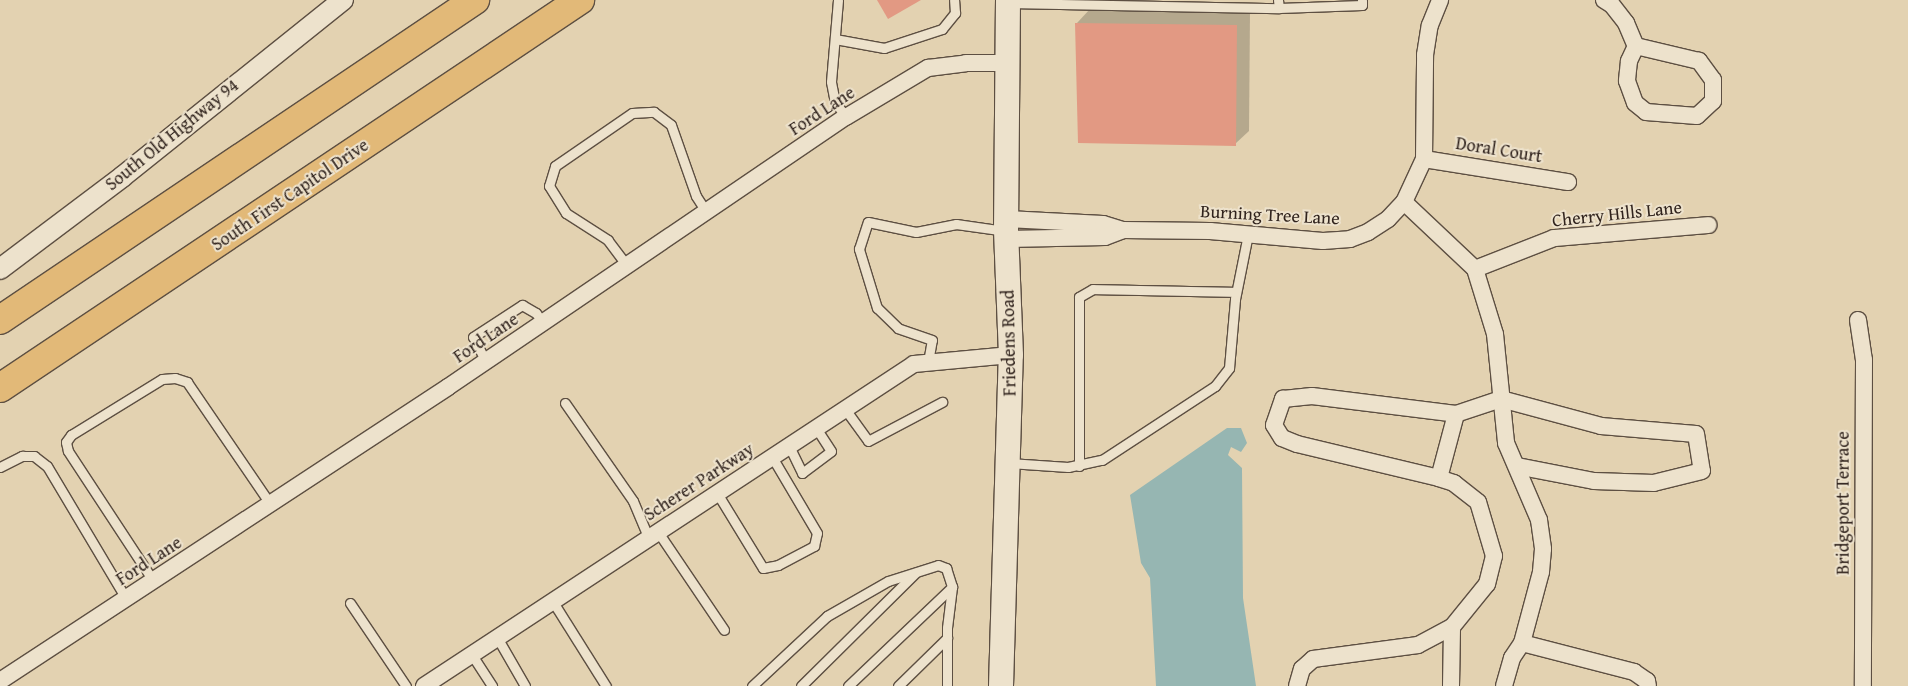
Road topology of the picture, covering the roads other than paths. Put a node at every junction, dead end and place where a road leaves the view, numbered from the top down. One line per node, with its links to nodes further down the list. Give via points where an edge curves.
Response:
1 (343, 0): 23 (street, South Old Highway 94, via 122,177)
2 (475, 0): 26 (highway)
3 (580, 0): 32 (highway, South First Capitol Drive)
4 (838, 0): 11 (lane)
5 (954, 0): 11 (lane, via 955,13 942,29 884,48)
6 (1362, 0): 10 (lane, via 1362,5)
7 (1440, 0): 15 (street, Burning Tree Lane, via 1430,25 1425,55)
8 (1604, 0): 12 (street, via 1626,23)
9 (1008, 1): 10 (lane); 13 (main road, Friedens Road)
10 (1279, 4)
11 (835, 39): 14 (lane, via 832,82 835,102)
12 (1636, 46): 12 (street, via 1699,62 1713,80 1713,101 1697,116 1646,112 1635,103 1627,81 1629,62)
13 (1006, 63): 14 (street, Ford Lane, via 966,63 928,68); 20 (main road, Friedens Road)
14 (846, 118): 18 (street, Ford Lane)
15 (1424, 159): 16 (street, Doral Court); 17 (street, Burning Tree Lane)
16 (1568, 182)
17 (1404, 202): 21 (street, Burning Tree Lane, via 1388,219 1350,239 1323,242); 24 (street)
18 (707, 213): 22 (street, Ford Lane); 22 (lane, via 696,196 671,125 654,112 632,113 555,166 549,186 566,213 608,240)
19 (1708, 225): 24 (street, Cherry Hills Lane, via 1554,238)
20 (1006, 230): 21 (street, Burning Tree Lane, via 1105,237 1122,230); 29 (main road, Friedens Road); 31 (lane, via 956,224 916,232 868,222 859,249 877,308 898,328 932,340)
21 (1248, 234): 25 (lane)
22 (628, 267): 28 (street, Ford Lane)
23 (0, 269)
24 (1476, 269): 33 (street, via 1495,334)
25 (1236, 292): 42 (lane, via 1229,368 1215,386 1102,460); 42 (lane, via 1093,289 1079,297)
26 (0, 320)
27 (1858, 320): 77 (street, Bridgeport Terrace, via 1864,360)
28 (544, 323): 30 (street, Ford Lane); 30 (lane, via 536,312 522,305 473,337)
29 (1011, 355): 31 (street, Scherer Parkway); 41 (main road, Friedens Road)
30 (486, 362): 47 (street, Ford Lane)
31 (928, 362): 36 (street, Scherer Parkway, via 914,364)
32 (0, 388)
33 (1501, 399): 37 (street); 43 (street, via 1506,443); 43 (street, via 1601,426 1696,434 1702,471 1654,483 1594,481)
34 (942, 402): 36 (lane, via 868,441)
35 (565, 403): 48 (lane, via 633,501)
36 (845, 409): 38 (street, Scherer Parkway)
37 (1456, 414): 45 (street); 45 (street, via 1312,396 1283,399 1274,425 1282,438 1297,444)
38 (816, 428): 39 (street, Scherer Parkway); 39 (lane, via 832,451 802,473)
39 (789, 446): 40 (street, Scherer Parkway)
40 (772, 457): 46 (street, Scherer Parkway); 46 (lane, via 817,533 814,546 778,565 763,568)
41 (1008, 463): 42 (lane); 72 (main road, Friedens Road)
42 (1079, 466)
43 (1517, 466): 59 (street, via 1539,520 1543,548 1537,592)
44 (0, 467): 52 (lane, via 22,456 34,456 47,466)
45 (1439, 478): 55 (street, via 1454,483 1478,502 1494,556 1487,584)
46 (717, 494): 48 (street, Scherer Parkway)
47 (271, 505): 50 (street, Ford Lane); 50 (lane, via 188,382 162,379 71,435 66,442 68,451)
48 (653, 536): 53 (street, Scherer Parkway); 56 (lane)
49 (918, 571): 51 (lane, via 938,565 946,568); 68 (lane, via 888,581 827,616); 69 (lane)
50 (154, 582): 52 (street, Ford Lane)
51 (952, 587): 57 (lane); 70 (lane)
52 (127, 600): 61 (street, Ford Lane)
53 (553, 602): 58 (street, Scherer Parkway); 67 (lane)
54 (350, 603): 63 (lane)
55 (1452, 627): 73 (street, via 1418,645 1313,659 1302,669); 74 (street)
56 (724, 630)
57 (947, 638): 62 (lane); 71 (lane)
58 (498, 639): 60 (street, Scherer Parkway); 66 (lane)
59 (1522, 643): 75 (street, via 1512,658); 76 (street, via 1634,672 1647,680)
60 (472, 655): 64 (street, Scherer Parkway); 65 (lane)
61 (0, 681)
62 (946, 684)
63 (406, 686)
64 (424, 686)
65 (492, 686)
66 (525, 686)
67 (606, 686)
68 (752, 686)
69 (801, 686)
70 (848, 686)
71 (898, 686)
72 (1001, 686)
73 (1297, 686)
74 (1451, 686)
75 (1504, 686)
76 (1648, 686)
77 (1862, 686)

